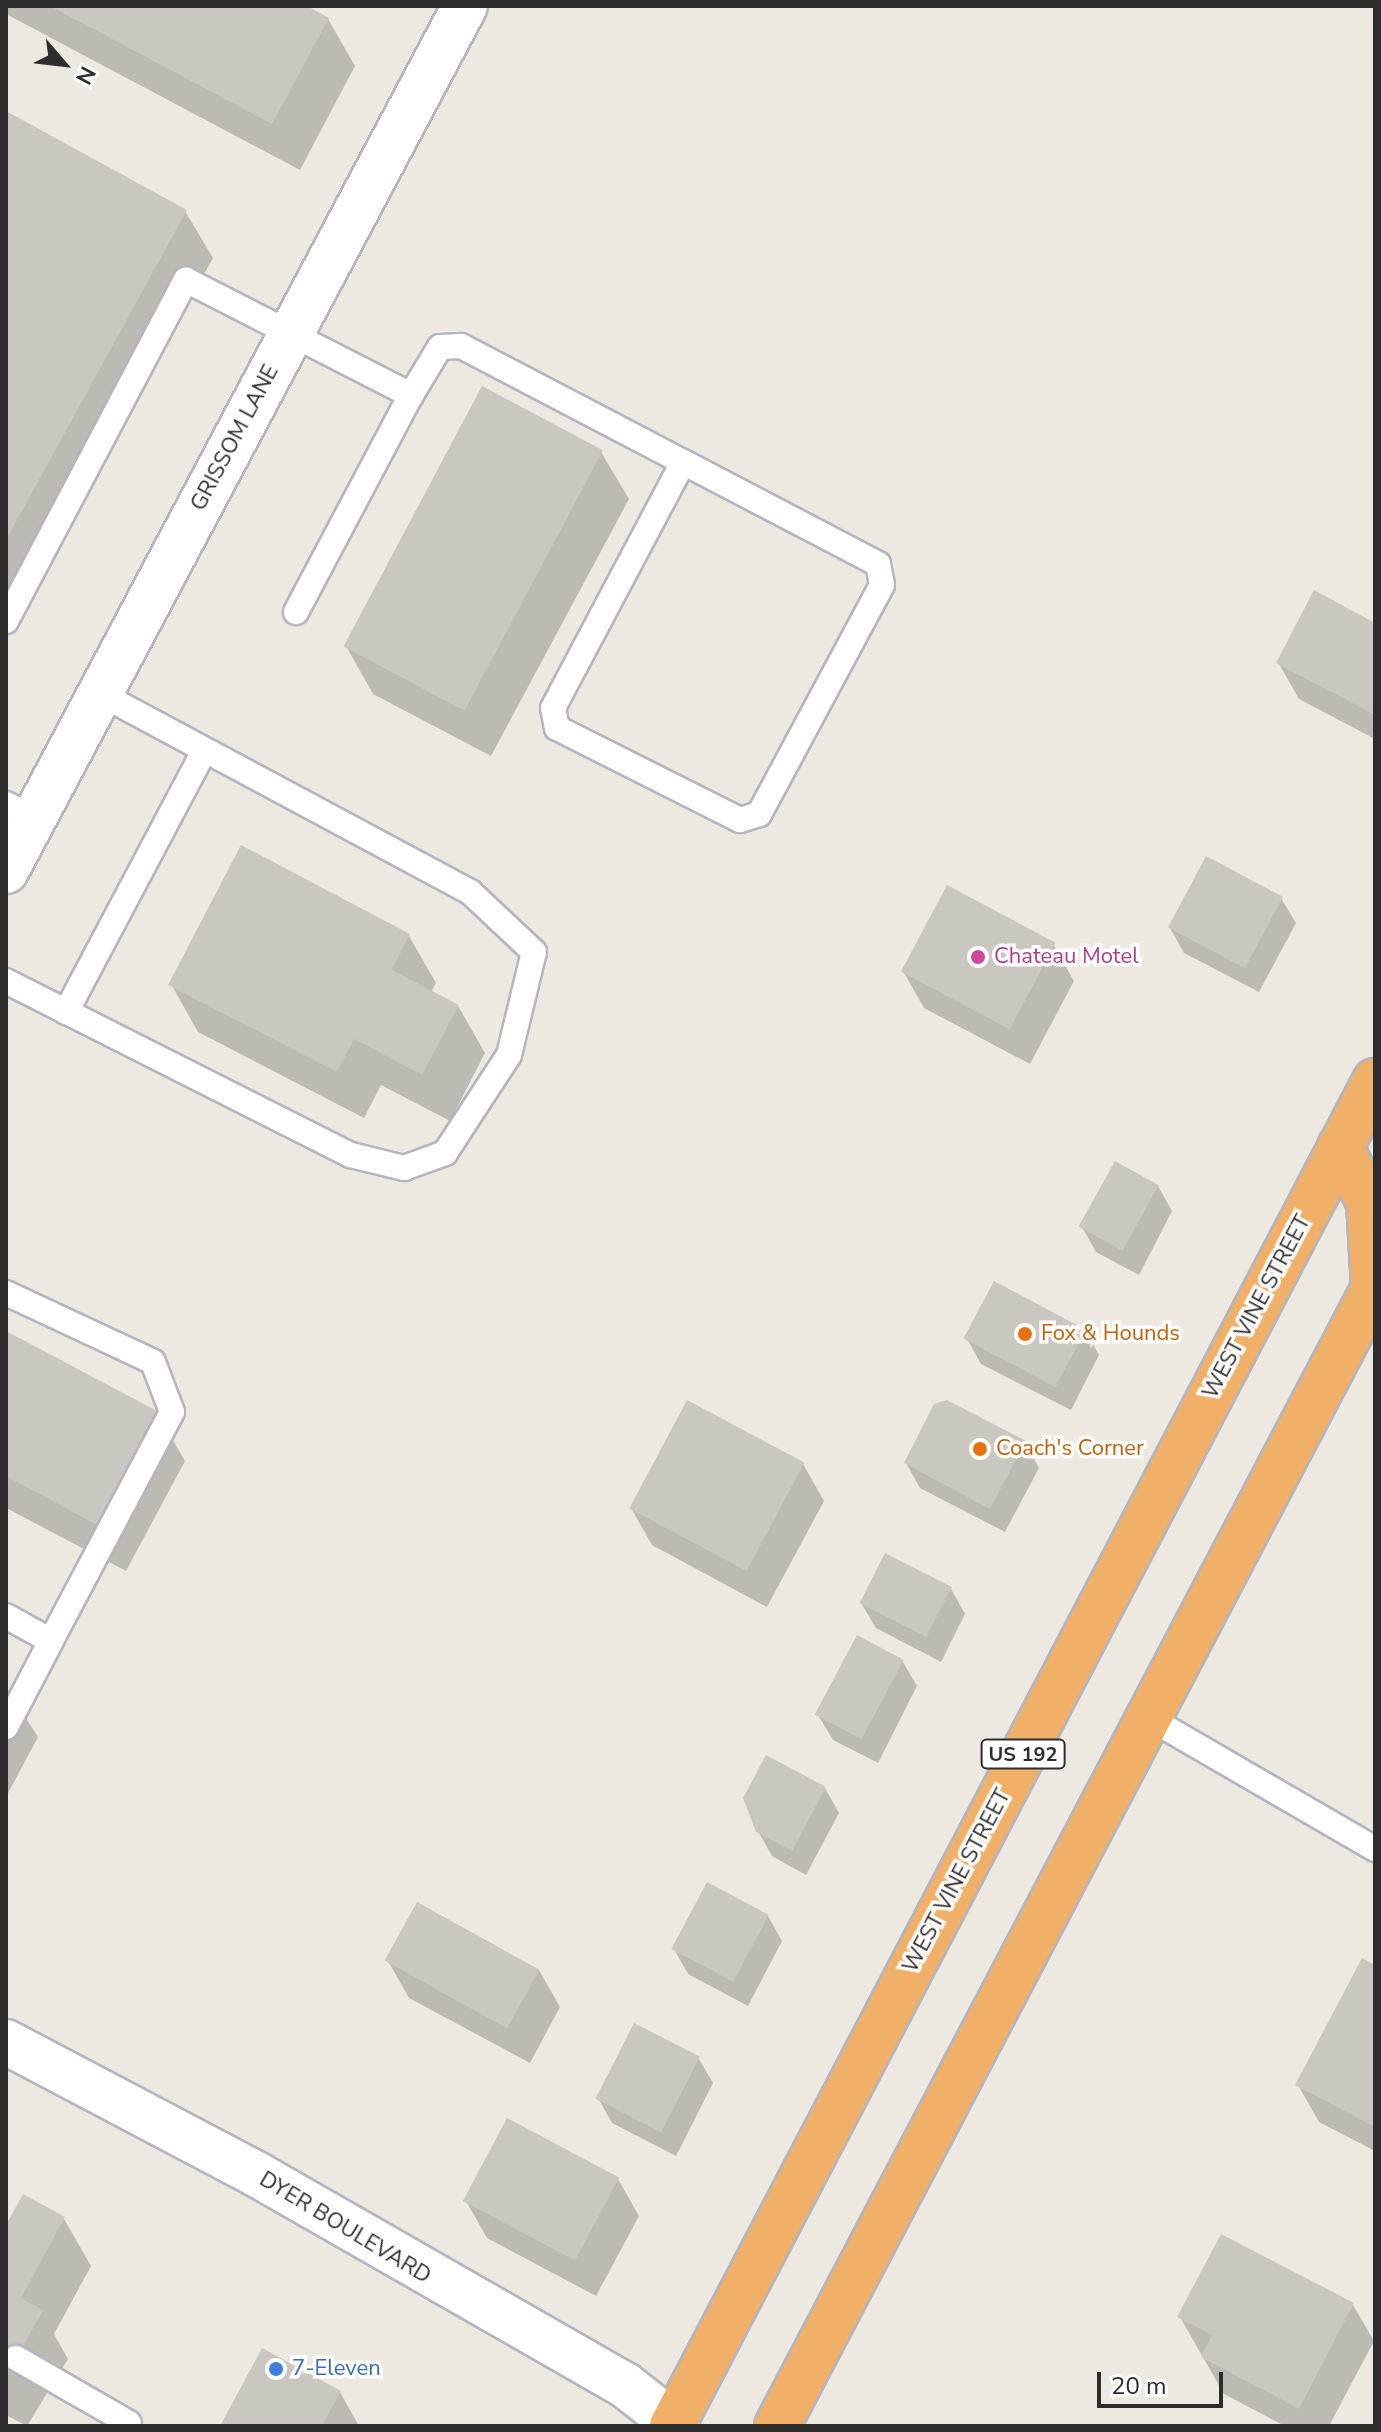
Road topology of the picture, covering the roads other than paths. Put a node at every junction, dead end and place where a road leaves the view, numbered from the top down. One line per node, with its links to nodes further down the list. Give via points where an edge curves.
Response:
1 (462, 7): 2 (street, GRISSOM LANE)
2 (291, 334): 3 (lane); 6 (lane, via 186,280); 7 (street, GRISSOM LANE)
3 (411, 395): 4 (lane, via 440,347 461,346); 5 (lane)
4 (683, 462): 4 (lane, via 878,564 882,585 759,814 740,820 557,728 553,708)
5 (296, 612)
6 (6, 621)
7 (100, 694): 8 (lane); 9 (street, GRISSOM LANE)
8 (204, 751): 12 (lane); 12 (lane, via 470,892 534,952 509,1055 445,1153 404,1168 351,1155)
9 (20, 811): 10 (street, GRISSOM LANE)
10 (6, 871)
11 (6, 981): 12 (lane)
12 (66, 1012)
13 (1375, 1081): 14 (highway, WEST VINE STREET / US 192)
14 (1340, 1147): 15 (highway, via 1369,1202); 25 (highway, WEST VINE STREET / US 192)
15 (1374, 1287): 19 (highway)
16 (6, 1293): 18 (lane, via 153,1362 172,1412)
17 (6, 1616): 18 (lane)
18 (51, 1641): 20 (lane)
19 (1149, 1718): 21 (lane); 26 (highway)
20 (6, 1727)
21 (1375, 1849)
22 (6, 2042): 25 (street, DYER BOULEVARD, via 258,2175 625,2385)
23 (16, 2358): 24 (lane)
24 (129, 2423)
25 (674, 2425)
26 (777, 2426)

